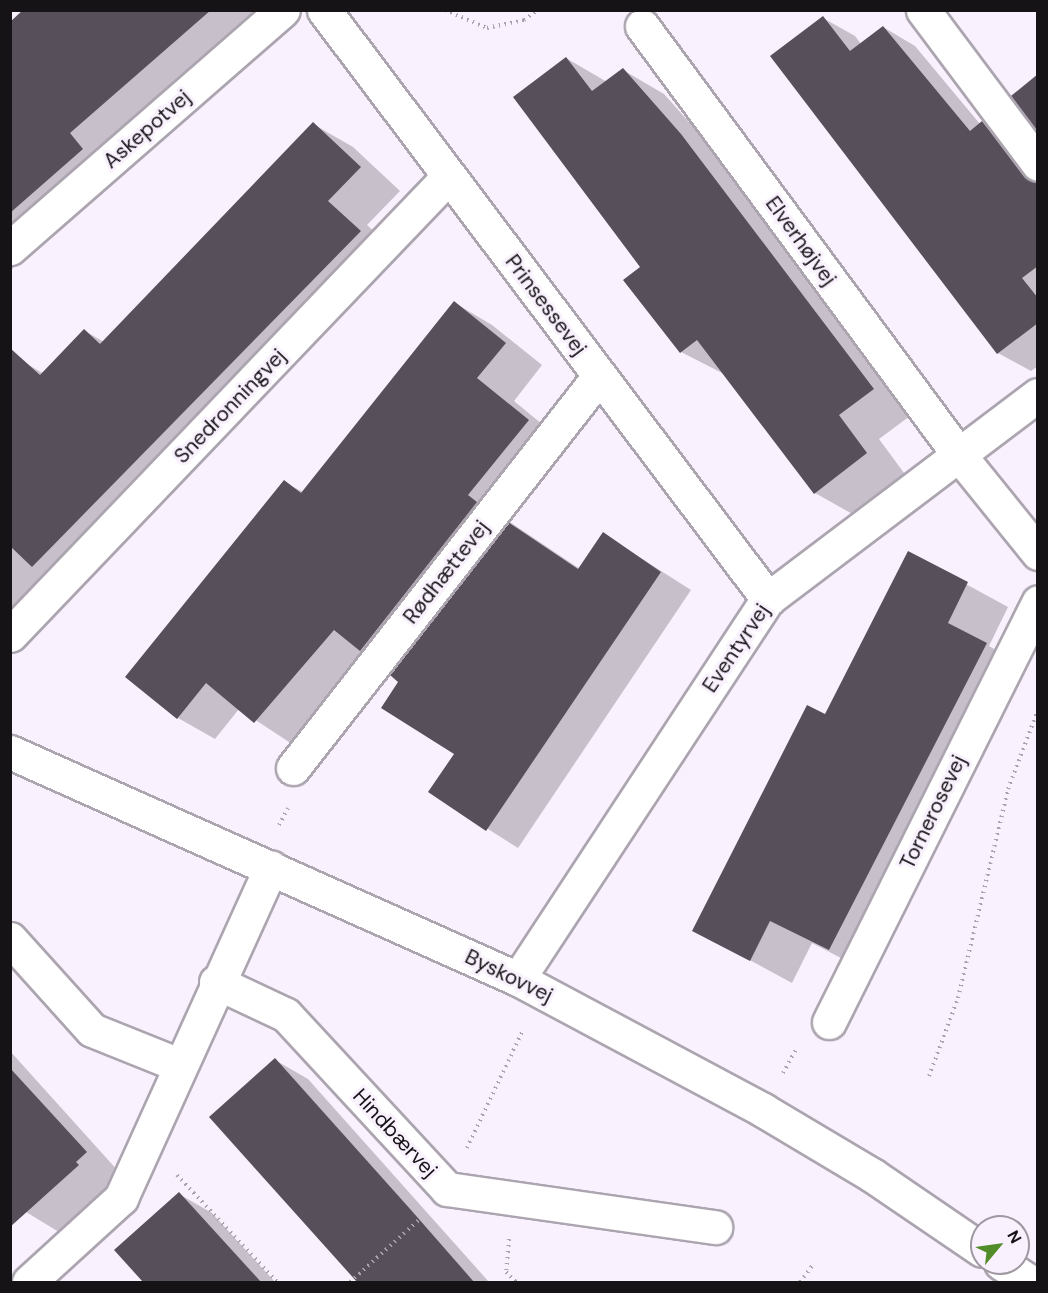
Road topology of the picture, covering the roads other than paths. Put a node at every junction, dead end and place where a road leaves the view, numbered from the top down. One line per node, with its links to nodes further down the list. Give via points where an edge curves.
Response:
1 (283, 10): 7 (street, Askepotvej)
2 (324, 10): 6 (street, Prinsessevej)
3 (923, 10): 5 (street)
4 (642, 26): 10 (street, Elverhøjvej)
5 (1038, 164)
6 (449, 176): 8 (street, Prinsessevej); 14 (street, Snedronningvej)
7 (10, 248)
8 (599, 376): 12 (street, Prinsessevej); 16 (street, Rødhættevej)
9 (1038, 395): 10 (street, Eventyrvej)
10 (959, 455): 11 (street); 12 (street, Eventyrvej)
11 (1038, 553)
12 (768, 599): 20 (street, Eventyrvej)
13 (1038, 602): 21 (street, Tornerosevej)
14 (10, 635)
15 (10, 752): 17 (street, Byskovvej)
16 (293, 768)
17 (266, 864): 19 (street); 20 (street, Byskovvej)
18 (10, 939): 22 (street, via 92,1030)
19 (216, 982): 22 (street); 23 (street, Hindbærvej, via 286,1015 447,1189)
20 (530, 985): 24 (street, Byskovvej, via 763,1110)
21 (829, 1022)
22 (179, 1065): 25 (street, via 121,1198)
23 (715, 1227)
24 (970, 1242)
25 (29, 1282)

